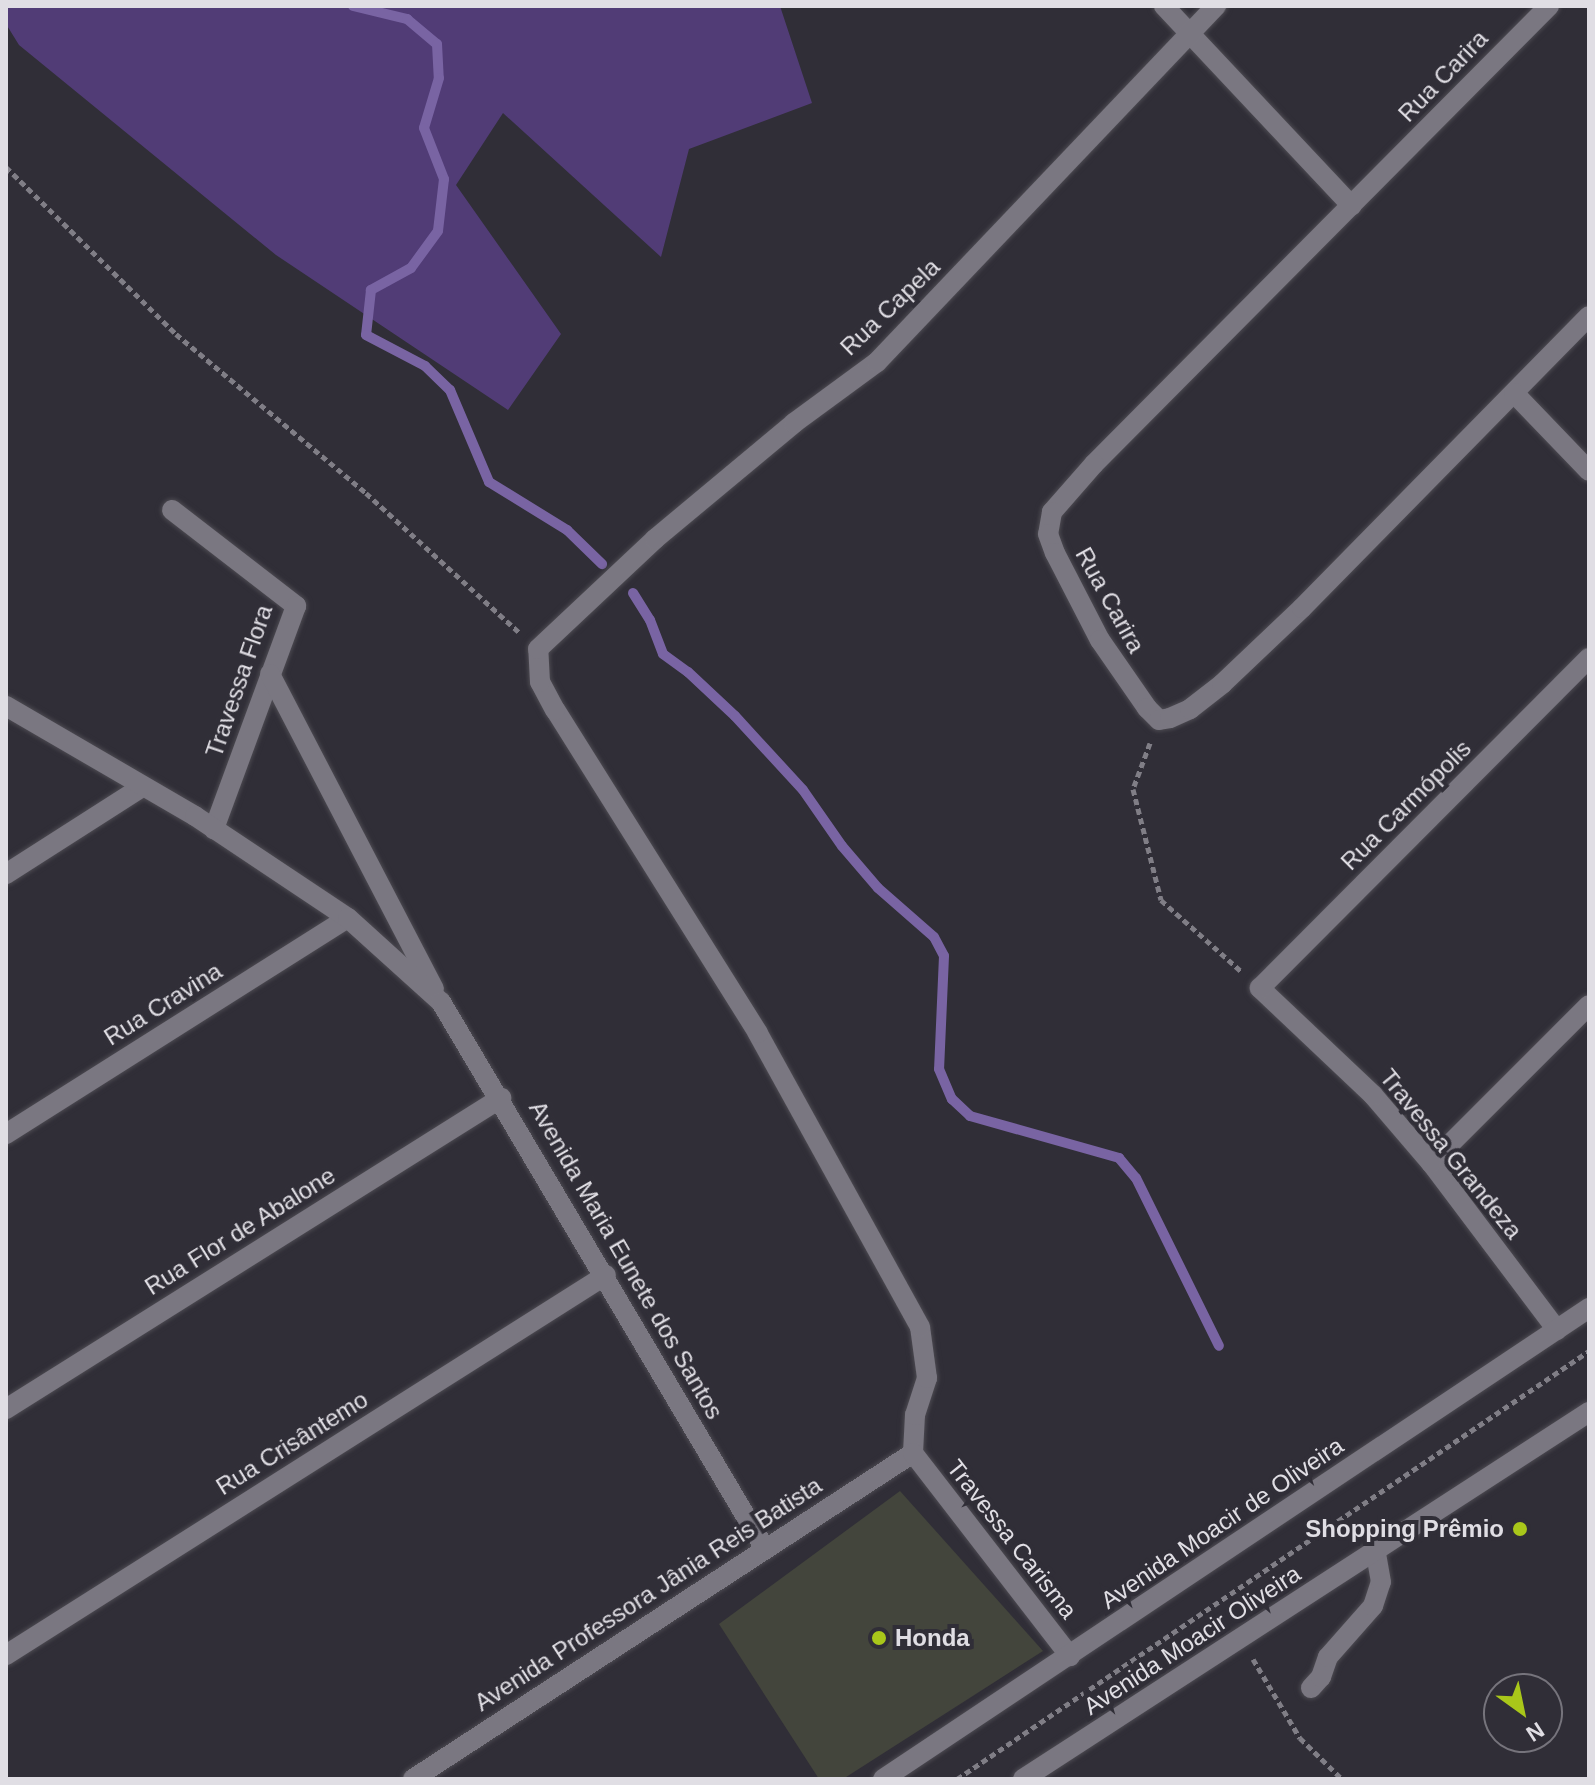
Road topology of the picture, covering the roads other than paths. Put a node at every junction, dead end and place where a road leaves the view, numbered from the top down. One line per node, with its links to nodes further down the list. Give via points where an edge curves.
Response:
1 (1164, 6): 4 (street)
2 (1216, 6): 4 (street, Rua Capela)
3 (1549, 6): 5 (street, Rua Carira)
4 (1190, 33): 5 (street); 28 (street, Rua Capela, via 877,362 794,423 655,539 538,649 540,682 555,710 758,1033 920,1327 927,1378 915,1415)
5 (1352, 206): 7 (street, Rua Carira, via 1094,464 1049,521 1055,553 1100,640 1138,697 1159,720 1190,709 1233,674)
6 (1589, 316): 7 (street)
7 (1514, 393): 8 (street)
8 (1589, 471)
9 (172, 510): 11 (street, Travessa Flora, via 296,606)
10 (1589, 658): 17 (street, Rua Carmópolis)
11 (270, 674): 14 (street, Travessa Flora); 18 (street, Avenida Maria Eunete dos Santos)
12 (6, 706): 13 (street, Avenida Maria Eunete dos Santos)
13 (142, 787): 14 (street, Avenida Maria Eunete dos Santos); 15 (street)
14 (214, 829): 16 (street, Avenida Maria Eunete dos Santos)
15 (6, 874)
16 (348, 918): 18 (street, Avenida Maria Eunete dos Santos); 21 (street, Rua Cravina)
17 (1260, 988): 22 (street, Travessa Grandeza, via 1354,1076)
18 (441, 1002): 20 (street, Avenida Maria Eunete dos Santos)
19 (1589, 1005): 22 (street)
20 (501, 1098): 23 (street, Avenida Maria Eunete dos Santos); 26 (street, Rua Flor de Abalone)
21 (6, 1134)
22 (1431, 1163): 25 (street, Travessa Grandeza)
23 (606, 1275): 29 (street, Avenida Maria Eunete dos Santos); 31 (street, Rua Crisântemo)
24 (1589, 1308): 25 (street, Avenida Moacir de Oliveira)
25 (1557, 1330): 32 (street, Avenida Moacir de Oliveira)
26 (6, 1409)
27 (1589, 1412): 30 (street, Avenida Moacir Oliveira)
28 (913, 1453): 29 (street, Avenida Professora Jânia Reis Batista); 32 (street, Travessa Carisma)
29 (764, 1547): 34 (street, Avenida Professora Jânia Reis Batista)
30 (1376, 1553): 33 (street, via 1381,1582 1377,1598 1361,1624 1328,1657); 36 (street, Avenida Moacir Oliveira)
31 (6, 1655)
32 (1070, 1656): 35 (street, Avenida Moacir de Oliveira)
33 (1311, 1688)
34 (413, 1779)
35 (883, 1779)
36 (1023, 1779)

